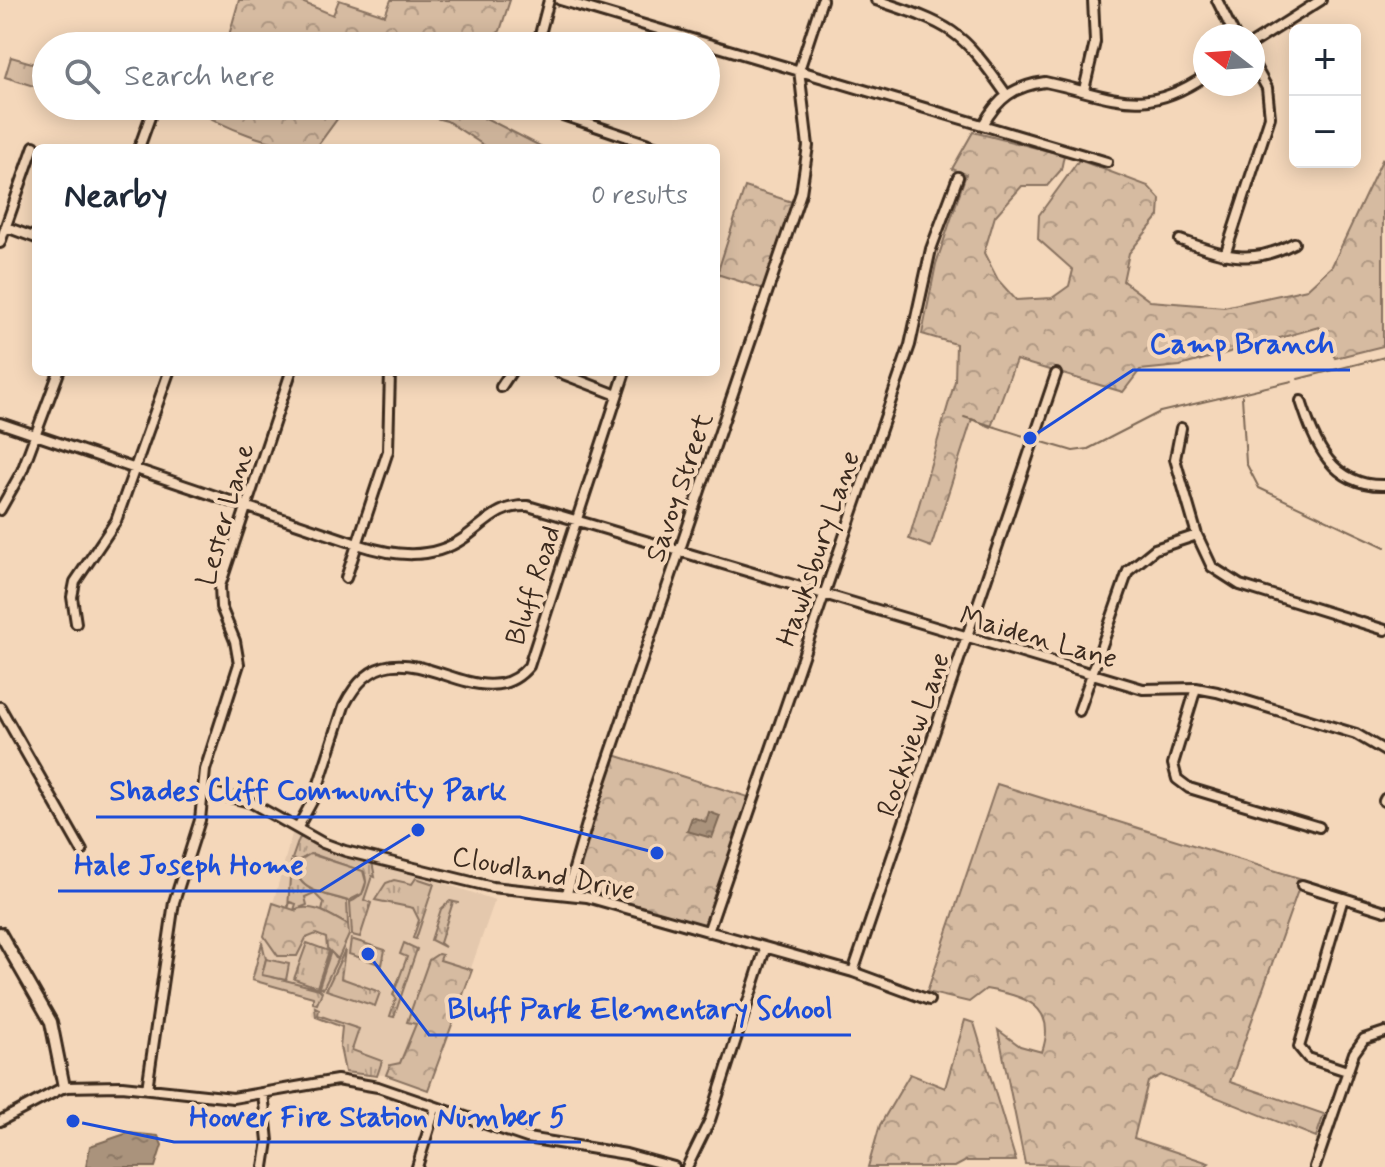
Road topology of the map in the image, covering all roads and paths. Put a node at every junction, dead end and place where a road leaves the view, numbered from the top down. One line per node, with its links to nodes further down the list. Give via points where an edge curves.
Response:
1 (549, 0): 9 (street)
2 (560, 0): 10 (street)
3 (822, 0): 13 (street, Savoy Street)
4 (876, 0): 17 (street, via 955,30)
5 (1093, 0): 16 (street, via 1095,42)
6 (1217, 0): 8 (street)
7 (1321, 0): 11 (street)
8 (1229, 24)
9 (541, 32)
10 (669, 32)
11 (1265, 35)
12 (720, 47): 13 (street)
13 (799, 70): 20 (street); 53 (street, Savoy Street, via 808,133 805,176)
14 (1193, 83): 16 (street, via 1155,101)
15 (1265, 84): 31 (street, via 1270,117)
16 (1084, 90): 17 (street, via 1045,82)
17 (1006, 94): 20 (street)
18 (149, 120): 21 (street)
19 (578, 120): 22 (street)
20 (983, 125): 24 (street)
21 (140, 144)
22 (648, 144)
23 (32, 152): 26 (street)
24 (1107, 162)
25 (958, 177): 55 (street, Hawksbury Lane, via 931,249 910,345)
26 (6, 227): 27 (street); 29 (street)
27 (32, 237)
28 (1180, 240): 31 (street)
29 (0, 243)
30 (1294, 243): 31 (street, via 1256,258)
31 (1225, 255)
32 (1056, 374): 58 (street, Rockview Lane)
33 (58, 376): 45 (street)
34 (168, 376): 46 (street)
35 (290, 376): 48 (street, Lester Lane)
36 (390, 376): 52 (street, via 388,451)
37 (508, 376): 40 (street)
38 (568, 376): 41 (street)
39 (624, 376): 41 (street, Bluff Road)
40 (501, 387)
41 (617, 395): 50 (street, Bluff Road)
42 (1301, 401): 47 (street, via 1317,447 1331,465 1358,482)
43 (0, 423): 45 (street, Maiden Lane)
44 (1181, 428): 51 (street, via 1175,459)
45 (36, 435): 46 (street, Maiden Lane); 49 (street)
46 (134, 468): 48 (street, Maiden Lane); 56 (street, via 110,532 75,582)
47 (1385, 485)
48 (246, 506): 52 (street, Maiden Lane); 64 (street, Lester Lane, via 220,586 239,664)
49 (0, 510)
50 (575, 521): 52 (street, Maiden Lane, via 518,506 497,511 463,539 435,551 398,555); 53 (street, Maiden Lane); 65 (street, Bluff Road, via 529,666 520,677 487,687 411,663 372,672 349,695 315,796)
51 (1197, 535): 57 (street, via 1212,567 1231,581); 59 (street, via 1155,549 1128,571)
52 (357, 544): 54 (street)
53 (679, 551): 55 (street, Maiden Lane); 69 (street, Savoy Street)
54 (346, 578)
55 (823, 595): 58 (street, Maiden Lane); 72 (street, Hawksbury Lane)
56 (76, 623)
57 (1385, 630)
58 (968, 638): 59 (street, Maiden Lane); 75 (street, Rockview Lane)
59 (1091, 674): 60 (street, Maiden Lane, via 1143,689); 62 (street)
60 (1196, 688): 63 (street, Maiden Lane, via 1356,734); 66 (street, via 1173,764 1177,779 1189,788)
61 (0, 707): 67 (street)
62 (1079, 711)
63 (1385, 751)
64 (201, 790): 65 (street, Cloudland Drive, via 250,802); 80 (street, Lester Lane, via 200,820 174,902)
65 (298, 827): 69 (street, Cloudland Drive, via 345,851 492,887)
66 (1319, 827)
67 (82, 851)
68 (1302, 885): 70 (street)
69 (567, 893): 72 (street, Cloudland Drive)
70 (1343, 898): 71 (street); 78 (street, via 1299,1047 1308,1058)
71 (1385, 911)
72 (708, 932): 74 (street, Cloudland Drive)
73 (0, 933): 79 (street, via 51,1022)
74 (765, 949): 75 (street, Cloudland Drive); 87 (street, via 710,1120)
75 (853, 972): 76 (street, Cloudland Drive)
76 (929, 1000)
77 (1385, 1032): 78 (street, via 1358,1045)
78 (1347, 1071): 88 (street)
79 (64, 1087): 80 (street); 83 (street)
80 (147, 1089): 81 (street, via 215,1098)
81 (263, 1093): 82 (street, via 319,1081 348,1081); 84 (street, via 268,1141)
82 (435, 1109): 85 (street); 86 (street, via 537,1141)
83 (0, 1121)
84 (264, 1167)
85 (417, 1167)
86 (674, 1167)
87 (687, 1167)
88 (1315, 1167)

